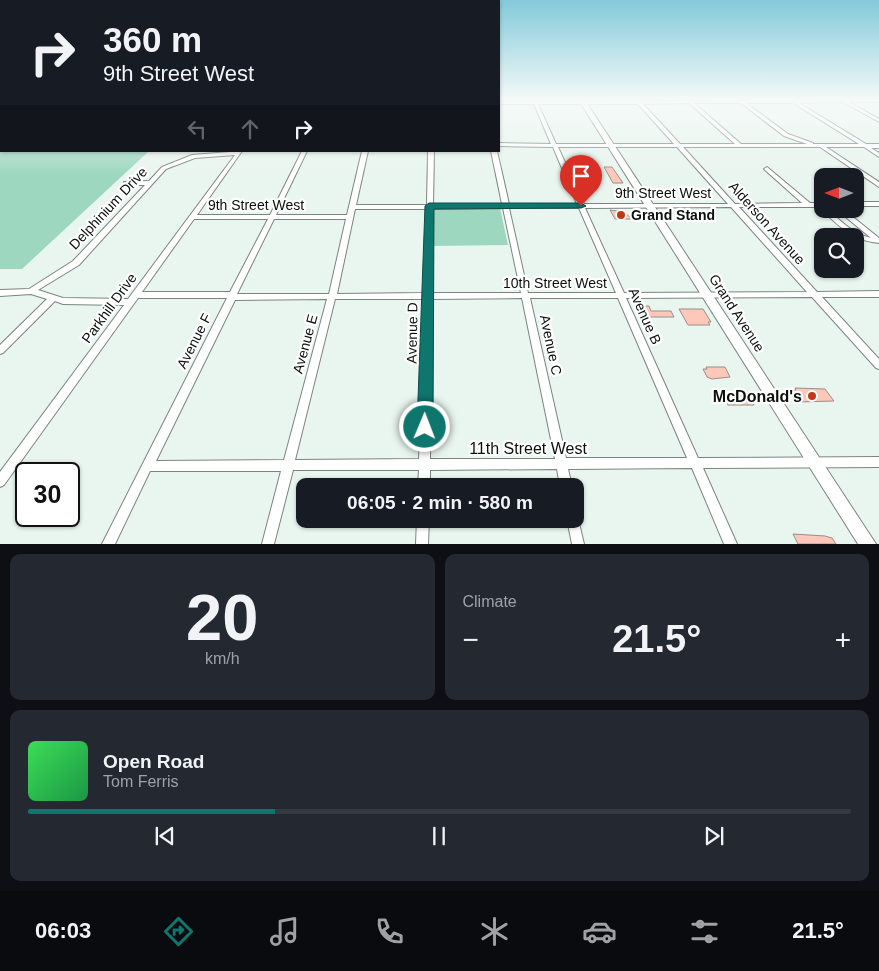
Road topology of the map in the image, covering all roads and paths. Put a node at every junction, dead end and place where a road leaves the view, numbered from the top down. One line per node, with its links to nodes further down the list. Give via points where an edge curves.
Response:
1 (545, 124): 15 (street, Avenue B)
2 (598, 124): 16 (main road, Grand Avenue)
3 (659, 124): 9 (street, Alderson Avenue)
4 (716, 124): 10 (street)
5 (772, 124): 7 (street)
6 (830, 124): 13 (street)
7 (786, 135): 11 (street); 12 (street)
8 (500, 146): 15 (street)
9 (679, 146): 10 (street); 16 (street); 29 (street, Alderson Avenue)
10 (740, 146): 11 (street)
11 (800, 146): 12 (street)
12 (818, 146): 13 (street); 26 (street)
13 (864, 146): 14 (street); 22 (street)
14 (879, 146)
15 (555, 147): 16 (street); 34 (street, Avenue B)
16 (612, 147): 35 (main road, Grand Avenue)
17 (239, 152): 25 (street, Delphinium Drive, via 208,154 176,162 164,168); 37 (street, Parkhill Drive)
18 (305, 152): 38 (street, Avenue F)
19 (365, 152): 36 (street, Avenue E)
20 (431, 152): 32 (street, Avenue D)
21 (494, 152): 33 (street, Avenue C)
22 (879, 155)
23 (767, 169): 30 (street)
24 (126, 183): 25 (street)
25 (150, 183): 42 (street, Delphinium Drive, via 76,263)
26 (879, 184)
27 (864, 204): 28 (street)
28 (879, 204)
29 (733, 205): 30 (street, 9th Street West); 35 (street, 9th Street West); 44 (street, Alderson Avenue)
30 (808, 205): 31 (street, 9th Street West)
31 (814, 205)
32 (429, 206): 33 (street, 9th Street West); 36 (street, 9th Street West); 49 (street, Avenue D)
33 (505, 206): 34 (street, 9th Street West); 50 (street, Avenue C)
34 (581, 206): 35 (street, 9th Street West); 46 (street, Avenue B)
35 (650, 206): 47 (main road, Grand Avenue)
36 (353, 207): 39 (street, Avenue E)
37 (192, 217): 38 (street, 9th Street West); 52 (street, Parkhill Drive)
38 (272, 218): 39 (street, 9th Street West); 48 (street, Avenue F)
39 (351, 218): 51 (street, Avenue E)
40 (835, 218): 41 (street, via 856,237 879,241)
41 (850, 218)
42 (32, 291): 43 (street); 53 (street, 10th Street West)
43 (0, 293)
44 (814, 294): 45 (street, 10th Street West); 47 (street, 10th Street West); 55 (street, Alderson Avenue)
45 (879, 294)
46 (621, 295): 47 (street, 10th Street West); 50 (street, 10th Street West); 60 (street, Avenue B)
47 (707, 295): 56 (main road, Grand Avenue)
48 (231, 296): 51 (street, 10th Street West); 52 (street, 10th Street West); 62 (street, Avenue F)
49 (427, 296): 50 (street, 10th Street West); 51 (street, 10th Street West); 58 (street, Avenue D)
50 (524, 296): 59 (street, Avenue C)
51 (332, 297): 61 (street, Avenue E)
52 (133, 298): 53 (street, 10th Street West); 65 (street, Parkhill Drive)
53 (52, 299): 54 (street)
54 (0, 351)
55 (879, 365)
56 (814, 462): 57 (street, 11th Street West); 60 (street, 11th Street West); 73 (main road, Grand Avenue)
57 (879, 462)
58 (424, 464): 59 (street, 11th Street West); 61 (street, 11th Street West); 63 (street, Avenue D)
59 (562, 464): 60 (street, 11th Street West); 64 (street, Avenue C)
60 (696, 464): 72 (street, Avenue B)
61 (287, 465): 62 (street, 11th Street West); 69 (street, Avenue E)
62 (147, 466): 68 (street, Avenue F)
63 (424, 478)
64 (565, 478)
65 (0, 481)
66 (423, 528): 70 (street)
67 (575, 528): 71 (street)
68 (108, 544)
69 (268, 544)
70 (422, 544)
71 (578, 544)
72 (731, 544)
73 (868, 544)

